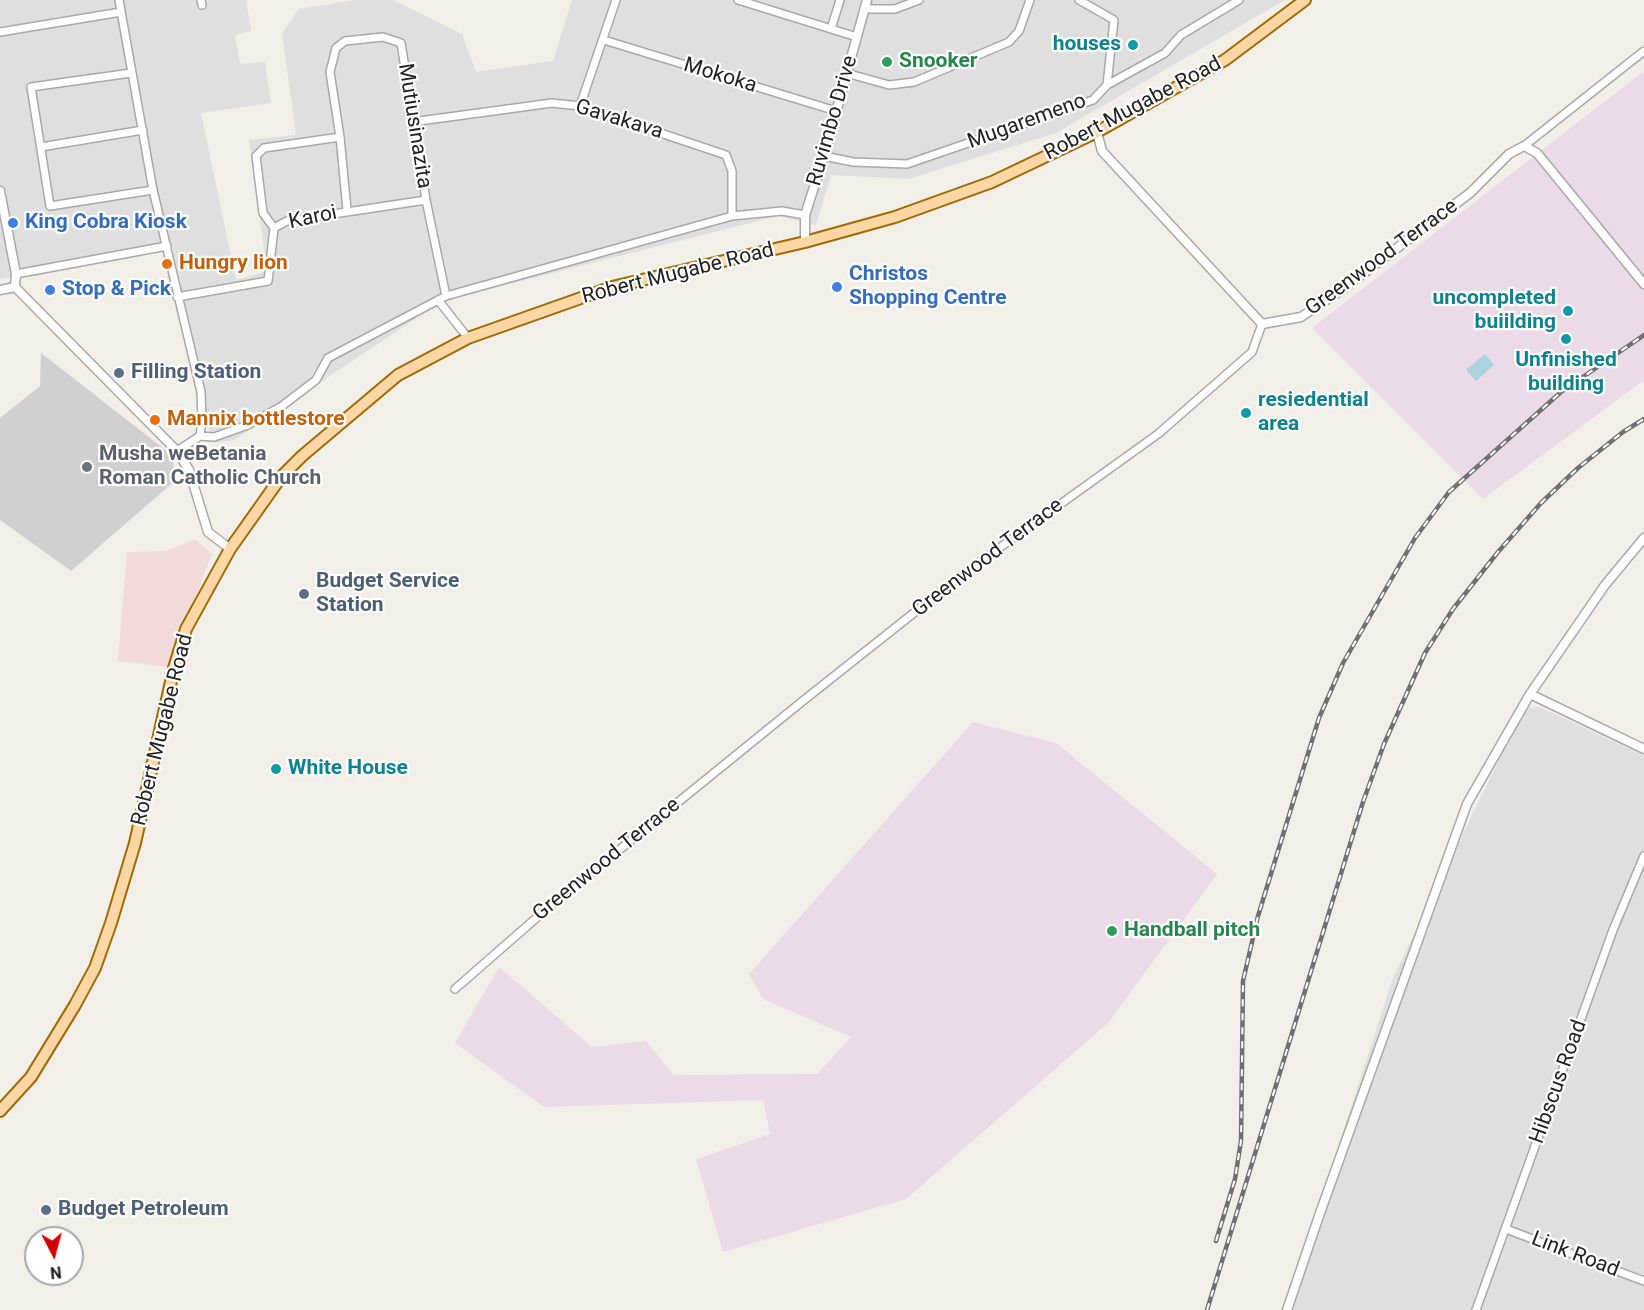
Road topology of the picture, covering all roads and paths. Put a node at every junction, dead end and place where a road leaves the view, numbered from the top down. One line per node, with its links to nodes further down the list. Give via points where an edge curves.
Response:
1 (119, 0): 12 (street)
2 (616, 0): 16 (street)
3 (738, 0): 10 (street)
4 (840, 0): 13 (street)
5 (919, 0): 11 (street, via 895,9)
6 (1030, 0): 19 (street, via 1018,31 1009,42 914,82 890,85)
7 (1079, 0): 20 (street, via 1114,20)
8 (1239, 0): 20 (street, Mugaremeno, via 1181,35 1165,53)
9 (1305, 0): 25 (main road, Robert Mugabe Road, via 1225,60)
10 (761, 3): 13 (street)
11 (866, 4): 15 (street, Ruvimbo Drive)
12 (121, 12): 14 (street); 18 (street)
13 (831, 28): 15 (street)
14 (0, 32)
15 (857, 37): 19 (street, Ruvimbo Drive)
16 (604, 40): 21 (street); 22 (street, Mokoka)
17 (1644, 51): 27 (street, Greenwood Terrace)
18 (131, 73): 24 (street); 28 (street, via 31,87)
19 (846, 73): 22 (street, Ruvimbo Drive)
20 (1107, 85): 29 (street, Mugaremeno, via 1093,100 907,164 853,162)
21 (580, 106): 23 (street, Gavakava, via 552,103); 36 (street, Gavakava, via 726,154 732,171)
22 (836, 111): 29 (street, Ruvimbo Drive)
23 (412, 122): 26 (street, Mutiusinazita, via 401,43 383,37 345,41 336,48 330,72); 32 (street, Mutiusinazita)
24 (143, 130): 28 (street); 30 (street)
25 (1097, 132): 38 (main road, Robert Mugabe Road, via 992,182 896,217); 47 (street, via 1102,151)
26 (340, 137): 33 (street, Mutiusinazita); 37 (street, via 264,148 256,156 263,213)
27 (1524, 146): 41 (street, via 1538,153); 47 (street, Greenwood Terrace, via 1509,154 1470,193 1340,291 1301,317)
28 (41, 147): 30 (street, via 50,206)
29 (824, 156): 34 (street, Ruvimbo Drive)
30 (153, 190): 39 (street)
31 (0, 191): 35 (street)
32 (426, 200): 33 (street, Karoi); 44 (street, Mutiusinazita)
33 (347, 210): 37 (street, Karoi, via 287,221)
34 (805, 215): 36 (street, via 782,211); 38 (street, Ruvimbo Drive)
35 (3, 216): 40 (street)
36 (732, 216): 44 (street)
37 (274, 228): 45 (street, Karoi, via 268,281)
38 (805, 242): 48 (main road, Robert Mugabe Road, via 612,287)
39 (167, 246): 40 (street); 45 (street)
40 (16, 274): 42 (street)
41 (1644, 284)
42 (15, 287): 43 (street); 50 (street)
43 (0, 290)
44 (446, 296): 46 (street)
45 (177, 297): 49 (street, via 201,392)
46 (438, 300): 48 (street); 49 (street, via 328,358 316,380 274,411 213,437)
47 (1262, 324): 56 (street, Greenwood Terrace, via 1252,352 1158,434 953,582 550,906)
48 (468, 338): 52 (main road, Robert Mugabe Road, via 398,375 302,456)
49 (200, 436): 50 (street)
50 (177, 451): 52 (street, via 189,470 208,532)
51 (1644, 538): 53 (street, via 1605,585)
52 (230, 549): 57 (main road, Robert Mugabe Road, via 186,629 135,843 95,968 30,1077)
53 (1530, 694): 54 (street); 60 (street, via 1467,804)
54 (1644, 749)
55 (1644, 856): 58 (street, Hibscus Road, via 1613,930)
56 (455, 989)
57 (0, 1111)
58 (1506, 1229): 59 (street, Link Road); 61 (street, Hibscus Road)
59 (1644, 1281)
60 (1287, 1310)
61 (1476, 1310)

